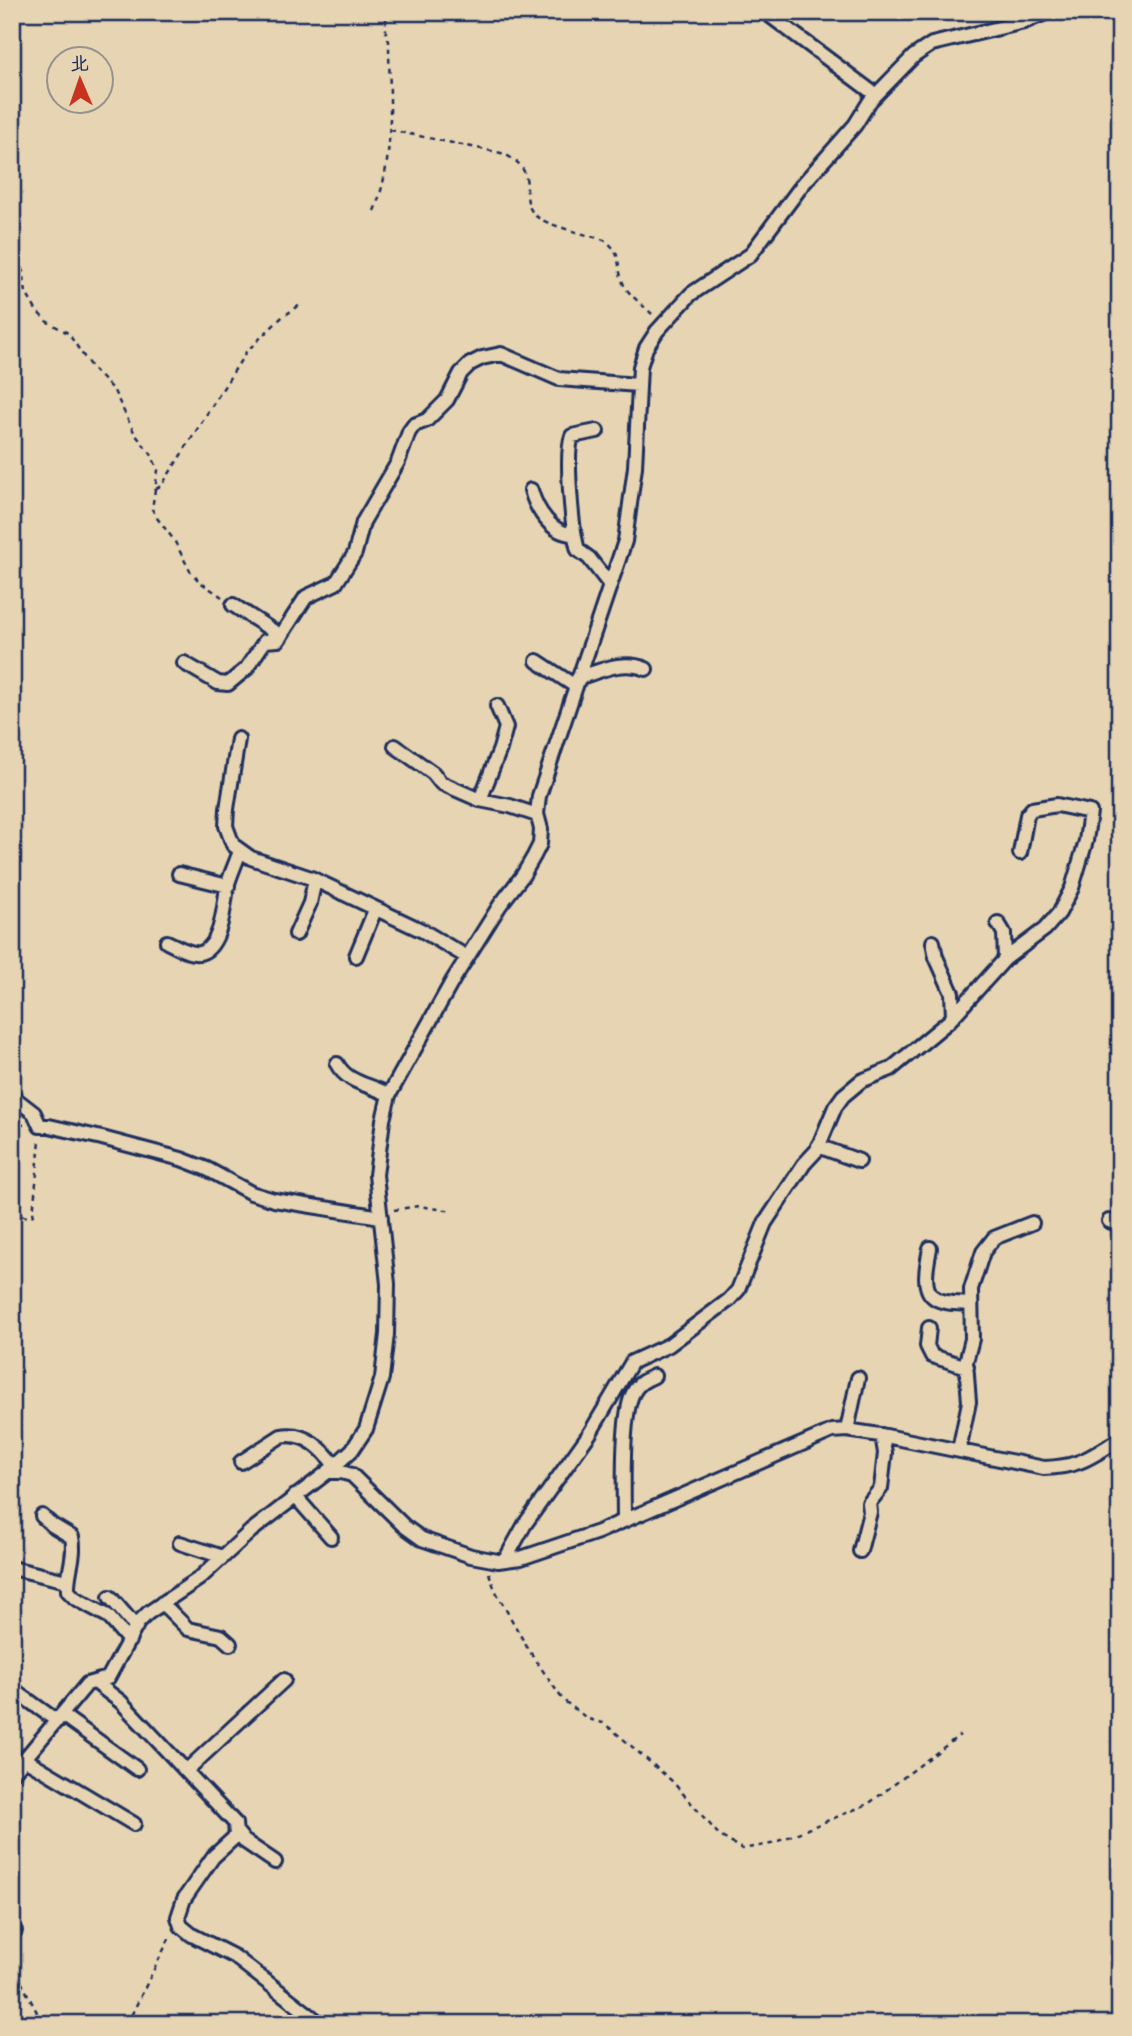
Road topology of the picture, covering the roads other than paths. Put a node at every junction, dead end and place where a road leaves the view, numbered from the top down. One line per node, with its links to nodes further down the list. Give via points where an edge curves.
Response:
1 (765, 12): 3 (street)
2 (1048, 12): 3 (street, via 932,44)
3 (876, 95): 4 (street, via 750,255 691,294 663,324 646,348)
4 (638, 384): 8 (street, via 629,516); 10 (street, via 559,379 502,354 470,364 447,400 409,432 363,522 355,553 336,583 306,597)
5 (597, 431): 7 (street, via 572,436 570,442)
6 (531, 490): 7 (street, via 543,516 559,530)
7 (574, 534): 8 (street, via 578,550)
8 (610, 585): 14 (street)
9 (233, 605): 10 (street)
10 (281, 636): 12 (street, via 265,641 246,669 228,684)
11 (537, 661): 14 (street)
12 (184, 663)
13 (646, 669): 14 (street, via 615,666)
14 (577, 682): 19 (street, via 542,786)
15 (497, 706): 18 (street, via 506,727)
16 (238, 739): 20 (street, via 226,826)
17 (396, 746): 18 (street, via 441,783)
18 (480, 800): 19 (street)
19 (537, 816): 31 (street, via 540,844)
20 (240, 851): 23 (street); 24 (street)
21 (1020, 852): 32 (street, via 1032,809 1057,804 1090,812 1072,888 1059,913)
22 (179, 874): 24 (street)
23 (315, 880): 25 (street); 27 (street)
24 (228, 886): 28 (street, via 221,924 205,952 197,954)
25 (375, 910): 30 (street); 31 (street)
26 (998, 923): 32 (street, via 1004,933)
27 (296, 934)
28 (167, 942)
29 (933, 942): 33 (street, via 952,993)
30 (356, 956)
31 (467, 957): 36 (street)
32 (1005, 959): 33 (street)
33 (953, 1017): 37 (street, via 891,1069 852,1088 835,1107)
34 (337, 1064): 36 (street, via 343,1075)
35 (12, 1096): 39 (street, via 34,1113 40,1126 172,1156 274,1200)
36 (389, 1096): 39 (street, via 376,1175)
37 (818, 1146): 38 (street); 60 (street, via 765,1223 738,1290 669,1345 632,1362)
38 (859, 1161)
39 (381, 1214): 52 (street, via 388,1284 382,1378 366,1429)
40 (1032, 1223): 42 (street, via 994,1238 983,1252)
41 (930, 1248): 42 (street, via 926,1277 930,1294)
42 (970, 1304): 44 (street, via 972,1339)
43 (929, 1328): 44 (street, via 927,1346 932,1356)
44 (967, 1367): 50 (street, via 968,1402)
45 (654, 1376): 55 (street, via 640,1383 630,1399)
46 (858, 1378): 47 (street)
47 (847, 1430): 48 (street); 55 (street, via 808,1440)
48 (882, 1435): 50 (street); 58 (street, via 881,1488 870,1503)
49 (1120, 1439): 50 (street, via 1066,1467 1034,1467)
50 (959, 1450)
51 (241, 1462): 52 (street, via 288,1434 303,1437 326,1453)
52 (331, 1469): 53 (street); 60 (street, via 352,1475 422,1539 488,1560)
53 (295, 1496): 56 (street); 59 (street)
54 (42, 1516): 62 (street, via 72,1537 74,1560)
55 (624, 1521): 60 (street, via 532,1555)
56 (331, 1537)
57 (180, 1543): 59 (street)
58 (860, 1551)
59 (223, 1557): 64 (street)
60 (505, 1560)
61 (12, 1568): 62 (street)
62 (67, 1581): 66 (street, via 75,1598 108,1616)
63 (110, 1597): 65 (street)
64 (162, 1603): 65 (street); 67 (street, via 188,1629 221,1636)
65 (136, 1627): 66 (street)
66 (129, 1641): 69 (street, via 108,1678)
67 (230, 1644)
68 (284, 1680): 74 (street)
69 (95, 1682): 71 (street, via 87,1684); 74 (street, via 121,1702)
70 (14, 1690): 71 (street)
71 (60, 1718): 72 (street); 73 (street)
72 (26, 1759): 75 (street); 76 (street)
73 (137, 1769)
74 (187, 1770): 77 (street, via 230,1816)
75 (12, 1774)
76 (134, 1824)
77 (236, 1831): 78 (street); 79 (street, via 188,1891 179,1911 180,1923 192,1935 235,1958)
78 (275, 1861)
79 (321, 2024)

